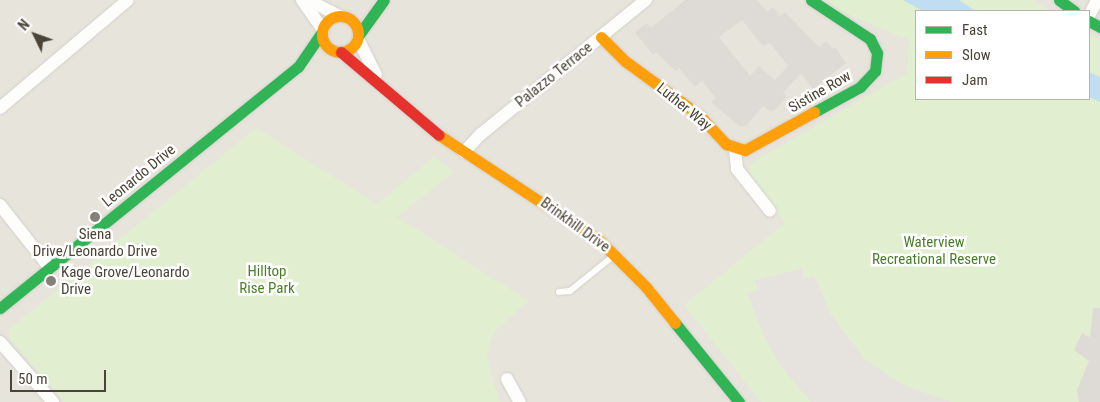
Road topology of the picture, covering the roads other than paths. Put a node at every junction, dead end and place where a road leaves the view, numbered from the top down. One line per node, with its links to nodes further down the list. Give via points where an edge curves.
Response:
1 (128, 0): 18 (street)
2 (302, 0): 12 (street)
3 (308, 0): 11 (street)
4 (646, 0): 13 (street, Palazzo Terrace)
5 (811, 0): 19 (street, Sistine Row, via 870,39 877,53 876,71 860,87 756,147)
6 (1059, 0): 9 (street)
7 (1097, 0): 10 (street)
8 (380, 3): 11 (street); 14 (street)
9 (1073, 10)
10 (1090, 14)
11 (340, 16): 12 (street, via 329,20); 14 (street, via 356,24)
12 (322, 31): 15 (street, via 328,48); 16 (street, Leonardo Drive)
13 (601, 37): 19 (street, Luther Way, via 625,61 699,116 720,139); 20 (street, Palazzo Terrace, via 481,134)
14 (358, 38): 15 (street, via 352,48); 17 (street, Brinkhill Drive)
15 (340, 52): 16 (street, Leonardo Drive); 17 (street, Brinkhill Drive)
16 (298, 67): 24 (street, Leonardo Drive)
17 (380, 82): 20 (street, Brinkhill Drive, via 424,122)
18 (0, 108)
19 (735, 148): 22 (street, via 737,169)
20 (464, 152): 23 (street, Brinkhill Drive, via 571,218)
21 (0, 205): 24 (street)
22 (770, 211)
23 (614, 254): 25 (lane, via 570,291); 31 (street, Brinkhill Drive, via 646,287)
24 (50, 268): 26 (street, Leonardo Drive)
25 (559, 292)
26 (0, 308)
27 (1, 341): 29 (street)
28 (507, 379): 30 (street)
29 (53, 402)
30 (520, 402)
31 (739, 402)

